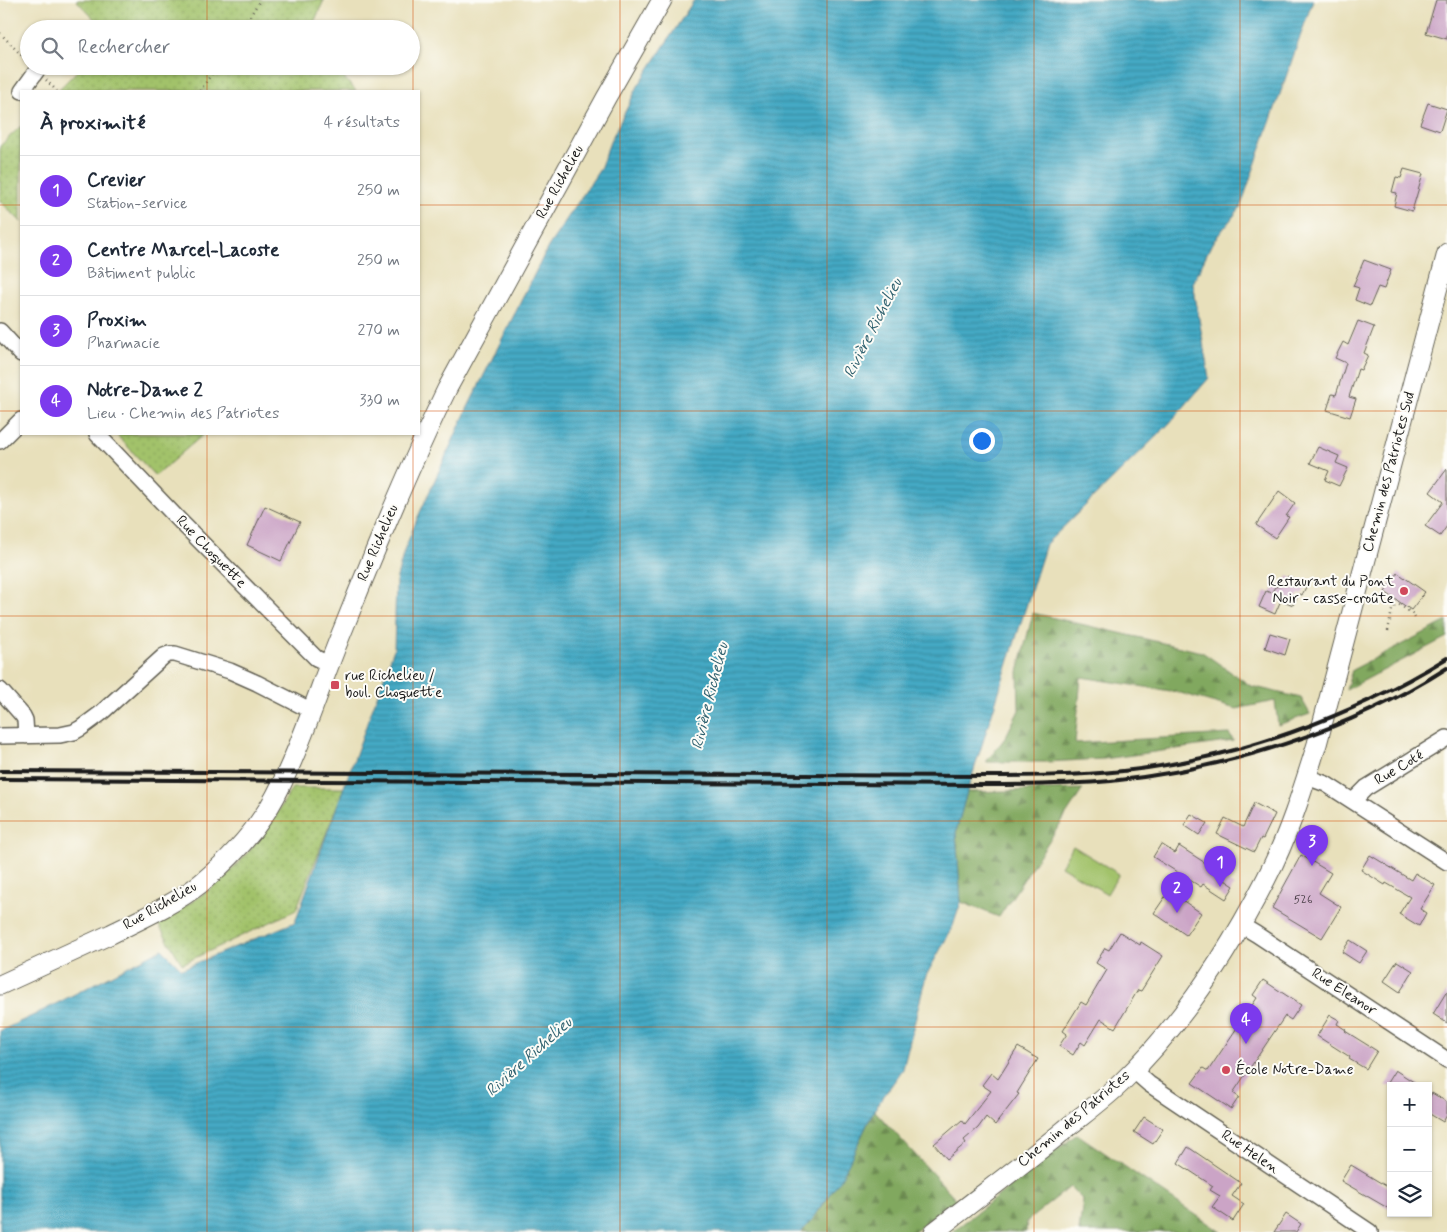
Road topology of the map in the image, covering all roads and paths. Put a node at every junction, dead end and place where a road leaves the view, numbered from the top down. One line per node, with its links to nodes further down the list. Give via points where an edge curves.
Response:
1 (260, 0): 3 (path)
2 (662, 0): 20 (main road, Rue Richelieu, via 447,389 391,512)
3 (248, 20)
4 (0, 33): 5 (path)
5 (20, 53)
6 (39, 75): 9 (street)
7 (44, 75): 10 (path)
8 (211, 75): 11 (path)
9 (23, 90)
10 (56, 90)
11 (201, 90)
12 (1447, 253): 26 (main road, Chemin des Patriotes Sud)
13 (0, 331): 14 (street)
14 (20, 353)
15 (20, 421): 17 (street)
16 (98, 435): 20 (street, Rue Choquette, via 316,658)
17 (0, 441)
18 (1415, 618): 19 (path, via 1398,602 1392,610)
19 (1388, 631)
20 (330, 664): 22 (main road, Rue Richelieu)
21 (0, 690): 24 (street, via 23,716)
22 (312, 711): 24 (street, via 230,671 172,653 166,654 100,714 74,732); 30 (main road, Rue Richelieu, via 274,799 226,861 199,884 162,908)
23 (0, 736): 24 (street)
24 (26, 736)
25 (1447, 738): 27 (street, Rue Coté, via 1366,788)
26 (1307, 778): 27 (street, via 1326,784); 29 (main road, Chemin des Patriotes, via 1271,869)
27 (1354, 801): 28 (street)
28 (1447, 862)
29 (1241, 925): 31 (street, Rue Eleanor); 32 (main road, Chemin des Patriotes, via 1203,985)
30 (0, 984)
31 (1447, 1060)
32 (1133, 1070): 33 (main road, Chemin des Patriotes, via 1104,1098); 34 (street, Rue Helen, via 1149,1084)
33 (934, 1232)
34 (1370, 1232)

